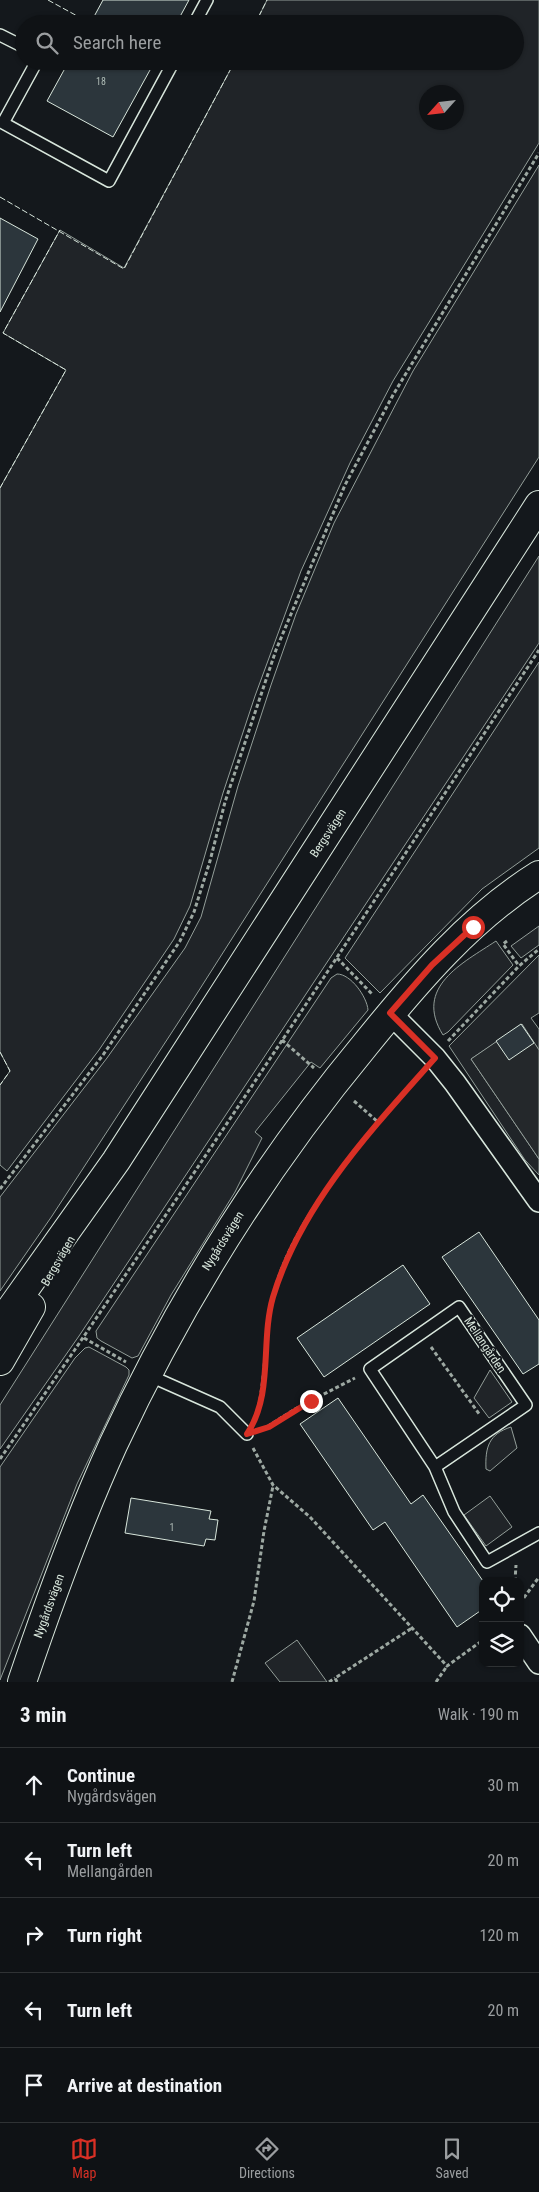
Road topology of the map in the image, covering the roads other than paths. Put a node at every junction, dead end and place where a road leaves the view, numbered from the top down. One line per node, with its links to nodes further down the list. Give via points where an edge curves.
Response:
1 (207, 0): 2 (lane)
2 (199, 15)
3 (0, 35): 4 (lane)
4 (15, 43)
5 (32, 70): 6 (lane, via 3,123 109,181)
6 (169, 70)
7 (539, 505): 10 (main road, Bergsvägen)
8 (539, 875): 9 (main road, Nygårdsvägen, via 488,913 438,959)
9 (390, 1013): 11 (street, via 456,1083); 14 (main road, Nygårdsvägen, via 333,1083 248,1201 190,1296)
10 (116, 1161): 12 (main road, Bergsvägen); 13 (main road, Bergsvägen)
11 (539, 1201)
12 (0, 1324)
13 (0, 1361)
14 (148, 1375): 15 (lane, via 220,1407); 20 (main road, Nygårdsvägen, via 76,1533)
15 (247, 1434)
16 (435, 1467): 16 (lane, Mellangården, via 370,1369 459,1307 526,1405); 17 (lane, via 454,1512 486,1562)
17 (539, 1533)
18 (524, 1640): 19 (street)
19 (539, 1663)
20 (22, 1682)

